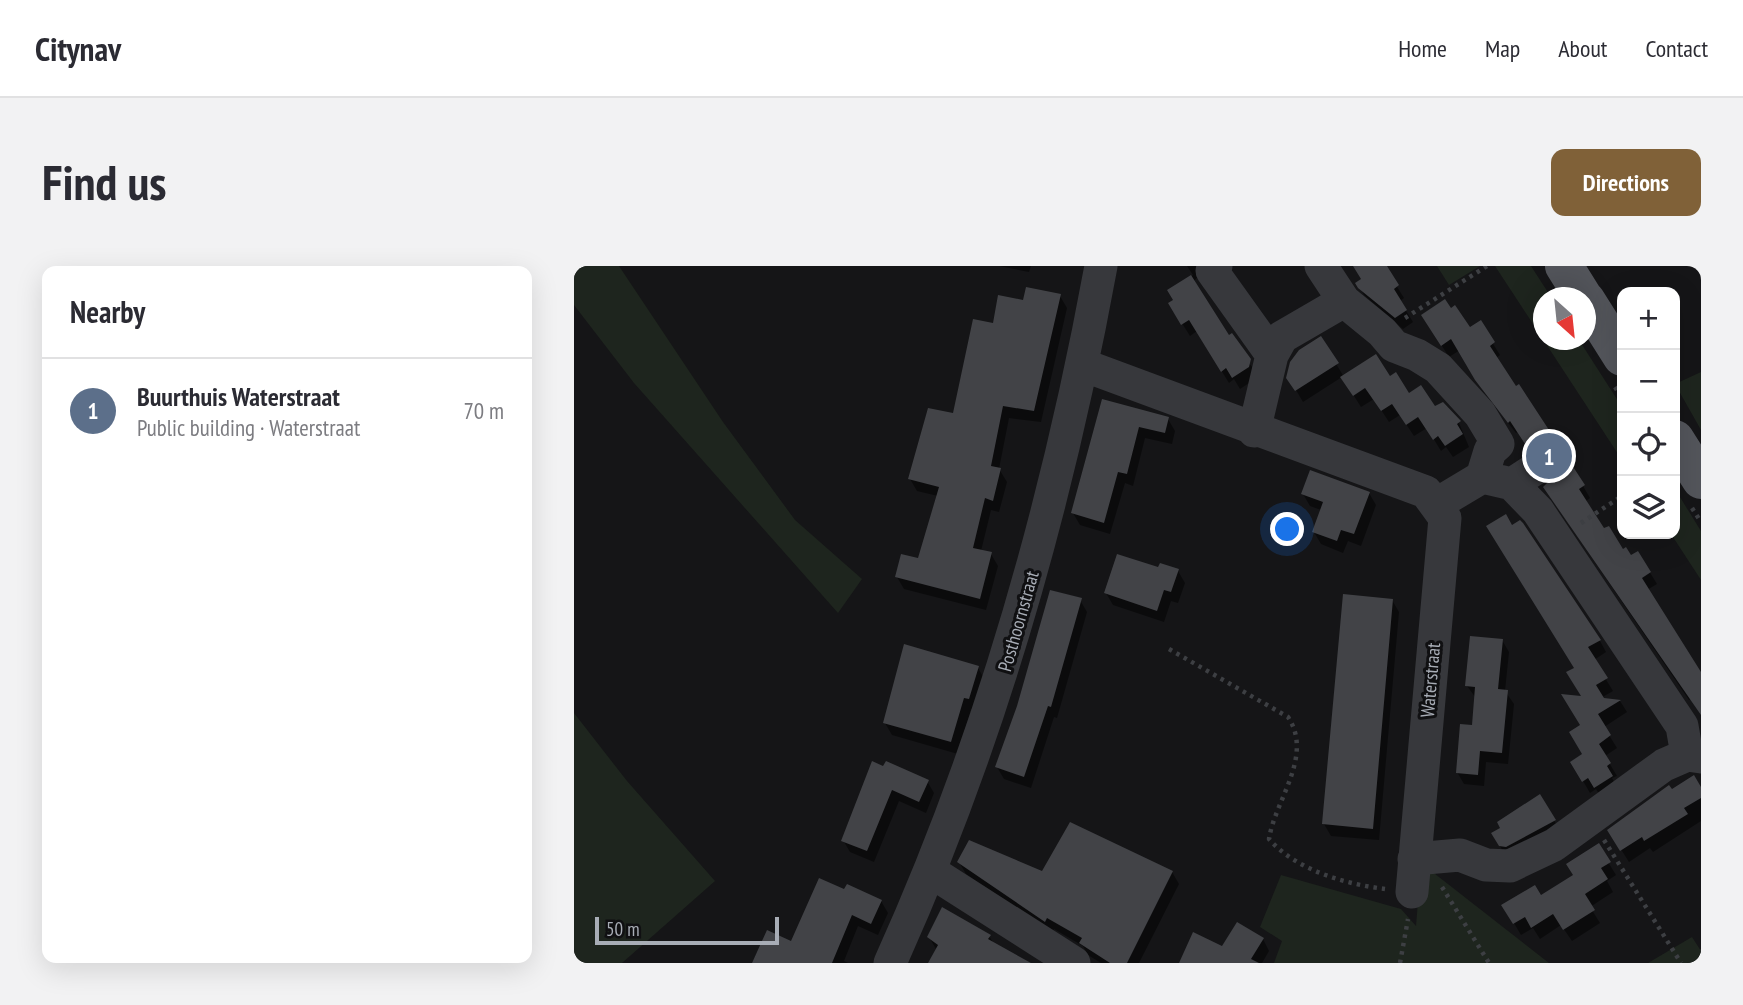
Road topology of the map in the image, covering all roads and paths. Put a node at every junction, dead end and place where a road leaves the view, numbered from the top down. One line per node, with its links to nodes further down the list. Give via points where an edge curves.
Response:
1 (1101, 266): 12 (street, Posthoornstraat)
2 (1216, 266): 11 (street, via 1212,271)
3 (1321, 266): 7 (street)
4 (1487, 266): 9 (path)
5 (1564, 266): 6 (main road)
6 (1577, 287)
7 (1344, 301): 9 (street); 11 (street, via 1282,337)
8 (1596, 316): 10 (main road)
9 (1382, 332): 15 (street, via 1394,346 1438,368 1480,414 1498,444 1490,451)
10 (1618, 350)
11 (1272, 355): 13 (street)
12 (1083, 365): 13 (street); 24 (street, Posthoornstraat, via 1038,554 999,685)
13 (1254, 431): 18 (street, via 1426,492)
14 (1680, 447): 16 (main road)
15 (1511, 476): 18 (street); 19 (street)
16 (1701, 480)
17 (1617, 499): 19 (path)
18 (1437, 505): 23 (street, Waterstraat, via 1446,518)
19 (1556, 539): 21 (street, via 1682,726)
20 (1169, 649): 25 (path, via 1288,717 1294,727 1297,750 1293,772 1269,839 1279,851 1305,867 1355,883)
21 (1694, 756): 22 (street, via 1664,765)
22 (1591, 818): 23 (street, via 1554,845 1510,866 1486,865 1460,855); 30 (path)
23 (1418, 858): 25 (street, Waterstraat); 29 (path)
24 (930, 871): 26 (street, Posthoornstraat); 27 (street)
25 (1412, 892): 28 (path)
26 (890, 963)
27 (1074, 963)
28 (1400, 963)
29 (1489, 963)
30 (1681, 963)

